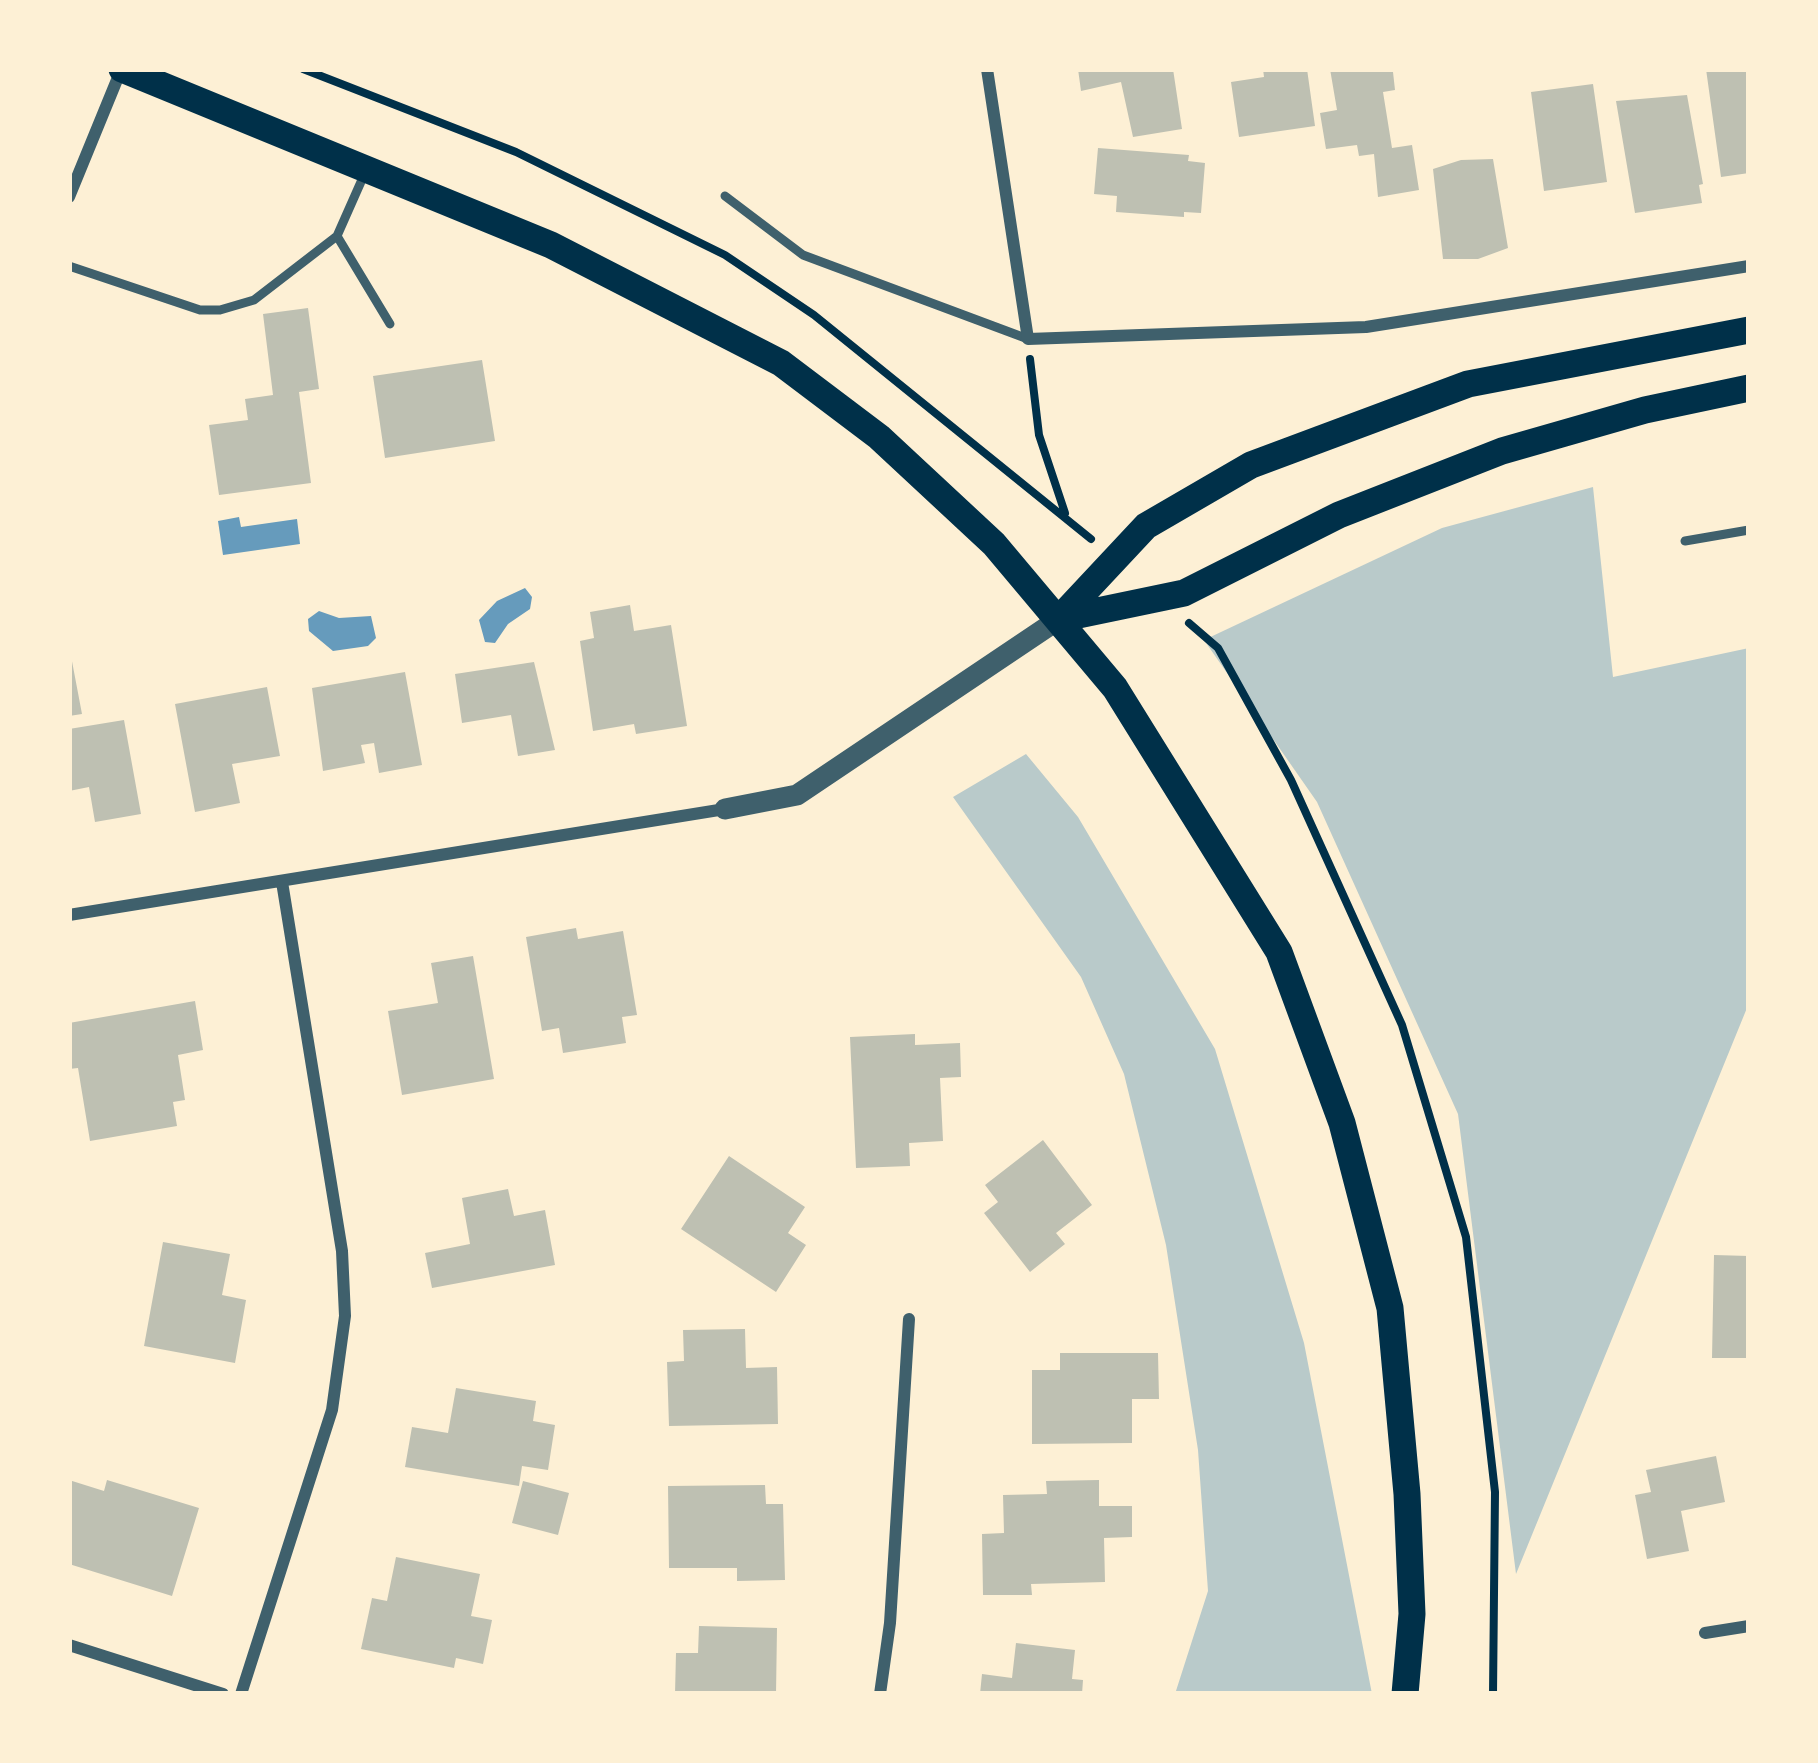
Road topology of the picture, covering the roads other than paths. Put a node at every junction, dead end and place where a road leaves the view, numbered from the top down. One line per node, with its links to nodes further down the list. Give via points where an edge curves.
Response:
1 (122, 69): 3 (main road); 4 (street)
2 (987, 69): 11 (street)
3 (367, 168): 6 (lane); 15 (main road, via 551,245 781,363 879,437 994,544)
4 (69, 196)
5 (725, 196): 11 (lane, via 803,255)
6 (337, 236): 7 (lane, via 254,300 220,310); 9 (lane)
7 (69, 266)
8 (1749, 266): 11 (street, via 1366,327)
9 (390, 324)
10 (1749, 330): 15 (main road, via 1500,376 1251,465 1145,526)
11 (1028, 339)
12 (1749, 388): 15 (main road, via 1461,466 1339,515 1184,593)
13 (1749, 530): 14 (lane)
14 (1684, 541)
15 (1059, 619): 16 (street, via 797,795); 26 (main road, via 1115,688 1280,952 1342,1124 1390,1308 1408,1494)
16 (725, 809): 17 (street)
17 (282, 882): 18 (street); 24 (street, via 342,1251 345,1316 332,1410)
18 (69, 915)
19 (910, 1319): 25 (street)
20 (1749, 1626): 21 (street)
21 (1705, 1633)
22 (69, 1645): 23 (street)
23 (223, 1694)
24 (242, 1694)
25 (880, 1694)
26 (1405, 1694)

